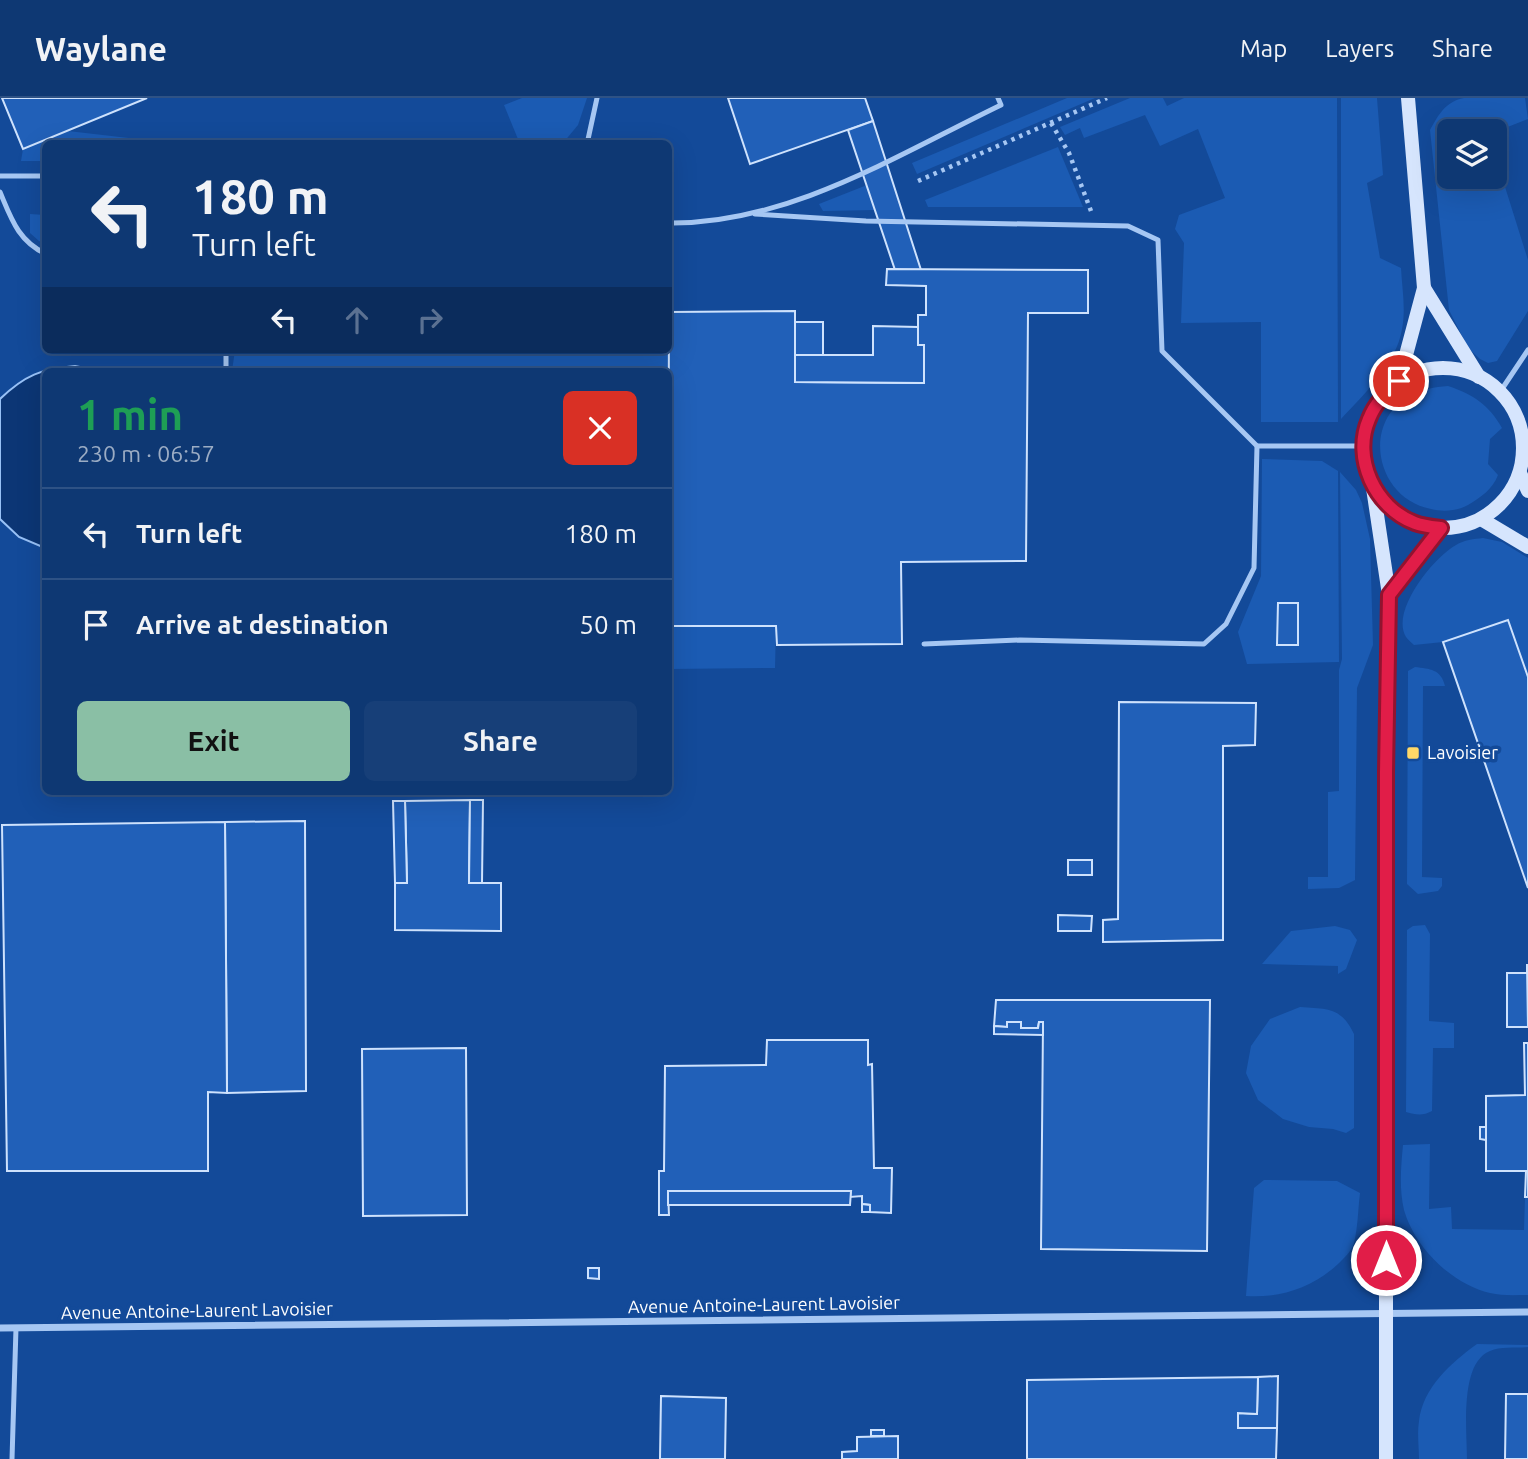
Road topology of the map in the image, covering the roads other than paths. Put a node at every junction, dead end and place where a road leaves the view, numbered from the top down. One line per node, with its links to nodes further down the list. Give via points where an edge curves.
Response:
1 (597, 98): 4 (lane)
2 (998, 98): 8 (lane, via 1001,105 821,192)
3 (1408, 98): 11 (street)
4 (588, 140)
5 (0, 176): 6 (lane)
6 (42, 176)
7 (0, 192): 10 (lane, via 16,230)
8 (755, 214): 9 (lane); 17 (lane, via 1128,226 1158,240 1162,351)
9 (672, 223)
10 (42, 252)
11 (1424, 288): 13 (street); 14 (street)
12 (1528, 350): 15 (lane)
13 (1479, 377): 14 (street, via 1452,369 1425,370); 15 (street)
14 (1399, 381): 18 (street, via 1380,398 1368,421)
15 (1500, 392): 16 (street)
16 (1525, 434): 19 (street)
17 (1257, 446): 18 (lane); 26 (lane, via 1254,568 1226,624 1204,644 1020,640)
18 (1363, 446): 20 (street)
19 (1520, 473): 21 (street); 22 (street, via 1511,492)
20 (1373, 488): 23 (street, via 1391,509 1414,523); 25 (street)
21 (1528, 491)
22 (1481, 519): 23 (street); 24 (street)
23 (1441, 528): 25 (street)
24 (1528, 547)
25 (1389, 595): 28 (street)
26 (924, 644)
27 (1528, 1312): 28 (street, Avenue Antoine-Laurent Lavoisier)
28 (1386, 1314): 30 (street, Avenue Antoine-Laurent Lavoisier); 32 (street)
29 (0, 1328): 30 (street, Avenue Antoine-Laurent Lavoisier)
30 (16, 1328): 31 (lane)
31 (12, 1459)
32 (1386, 1459)

